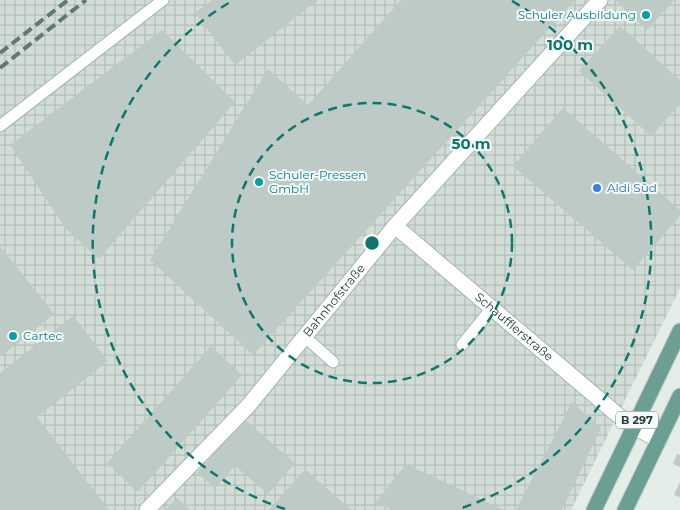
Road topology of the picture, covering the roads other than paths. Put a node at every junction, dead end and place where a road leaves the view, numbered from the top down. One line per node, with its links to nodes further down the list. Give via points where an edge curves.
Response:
1 (163, 0): 3 (lane)
2 (600, 0): 4 (street, Bahnhofstraße)
3 (0, 126)
4 (395, 226): 5 (street, Schaufflerstraße); 7 (street, Bahnhofstraße)
5 (492, 308): 8 (lane); 11 (street, Schaufflerstraße)
6 (680, 330): 11 (main road, B 297)
7 (305, 337): 9 (lane); 13 (street, Bahnhofstraße, via 248,406)
8 (462, 345)
9 (333, 362)
10 (680, 396): 12 (main road, B 297)
11 (634, 427): 12 (street, Schaufflerstraße); 14 (main road, B 297)
12 (659, 440): 15 (main road, B 297)
13 (147, 510)
14 (594, 510)
15 (625, 510)

